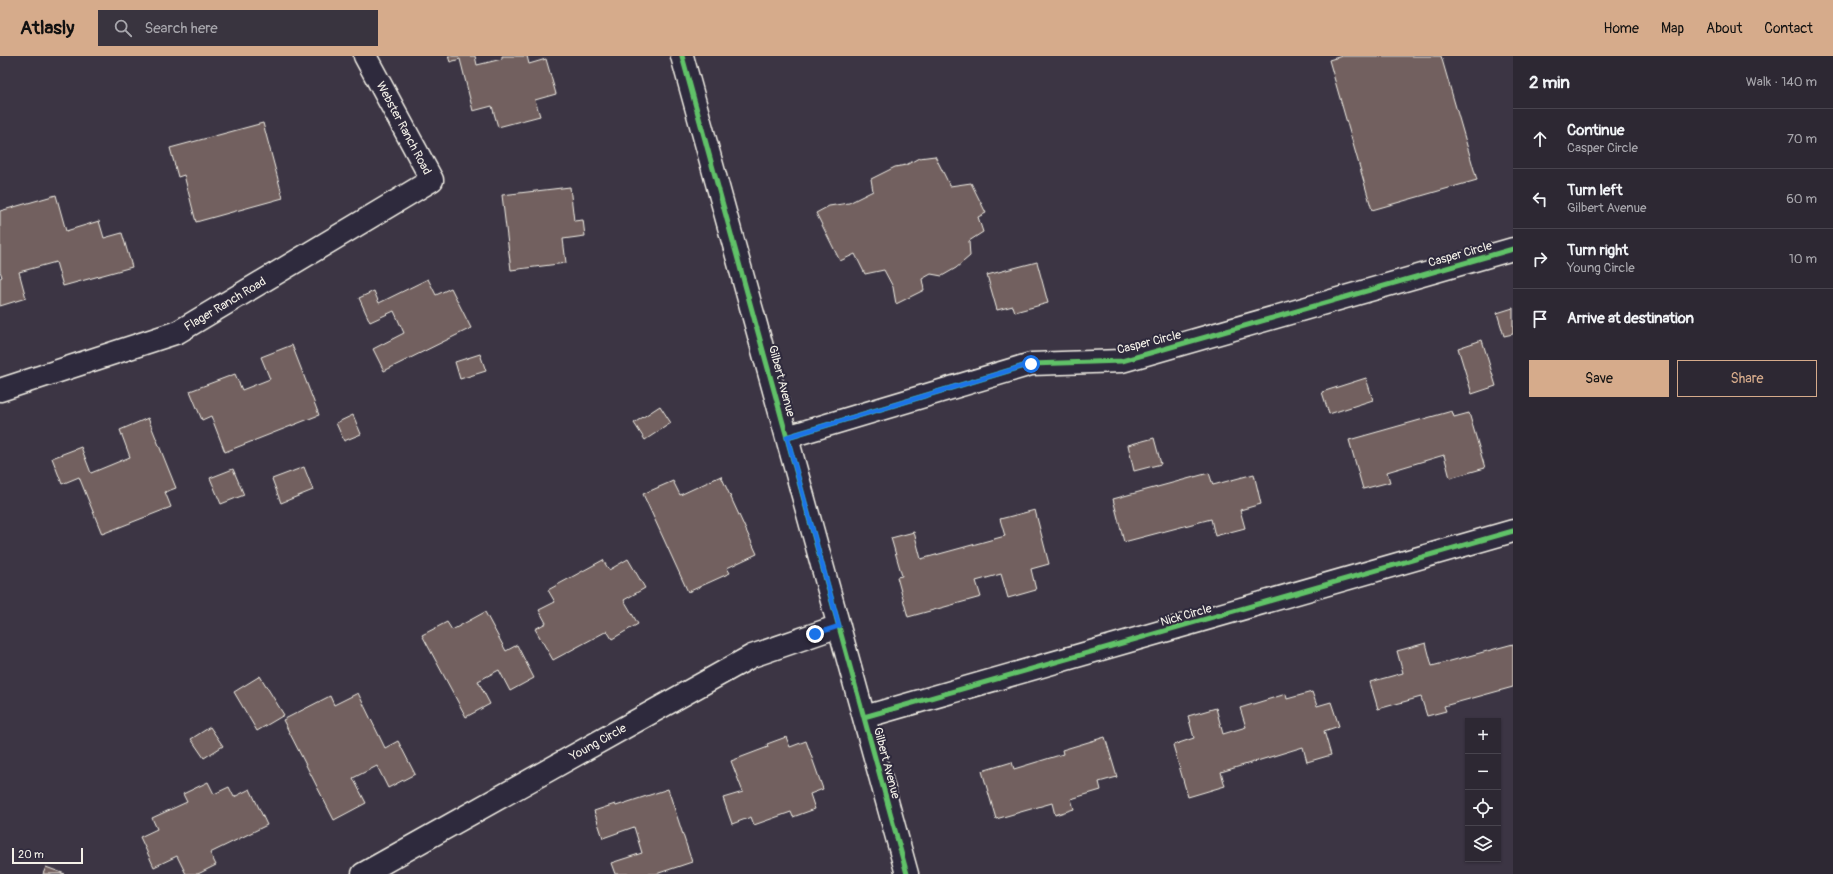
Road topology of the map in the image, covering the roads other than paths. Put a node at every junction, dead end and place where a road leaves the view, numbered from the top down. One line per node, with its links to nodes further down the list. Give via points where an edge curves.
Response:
1 (365, 56): 3 (street, Webster Ranch Road)
2 (682, 56): 6 (street, Gilbert Avenue)
3 (432, 180): 5 (street, Flager Ranch Road, via 178,332)
4 (1513, 249): 6 (street, Casper Circle, via 1122,361 1031,364)
5 (0, 390)
6 (787, 437): 8 (street, Gilbert Avenue)
7 (1513, 531): 9 (street, Nick Circle)
8 (839, 626): 9 (street, Gilbert Avenue); 10 (street, Young Circle, via 752,656)
9 (864, 717): 11 (street, Gilbert Avenue)
10 (363, 874)
11 (907, 874)

